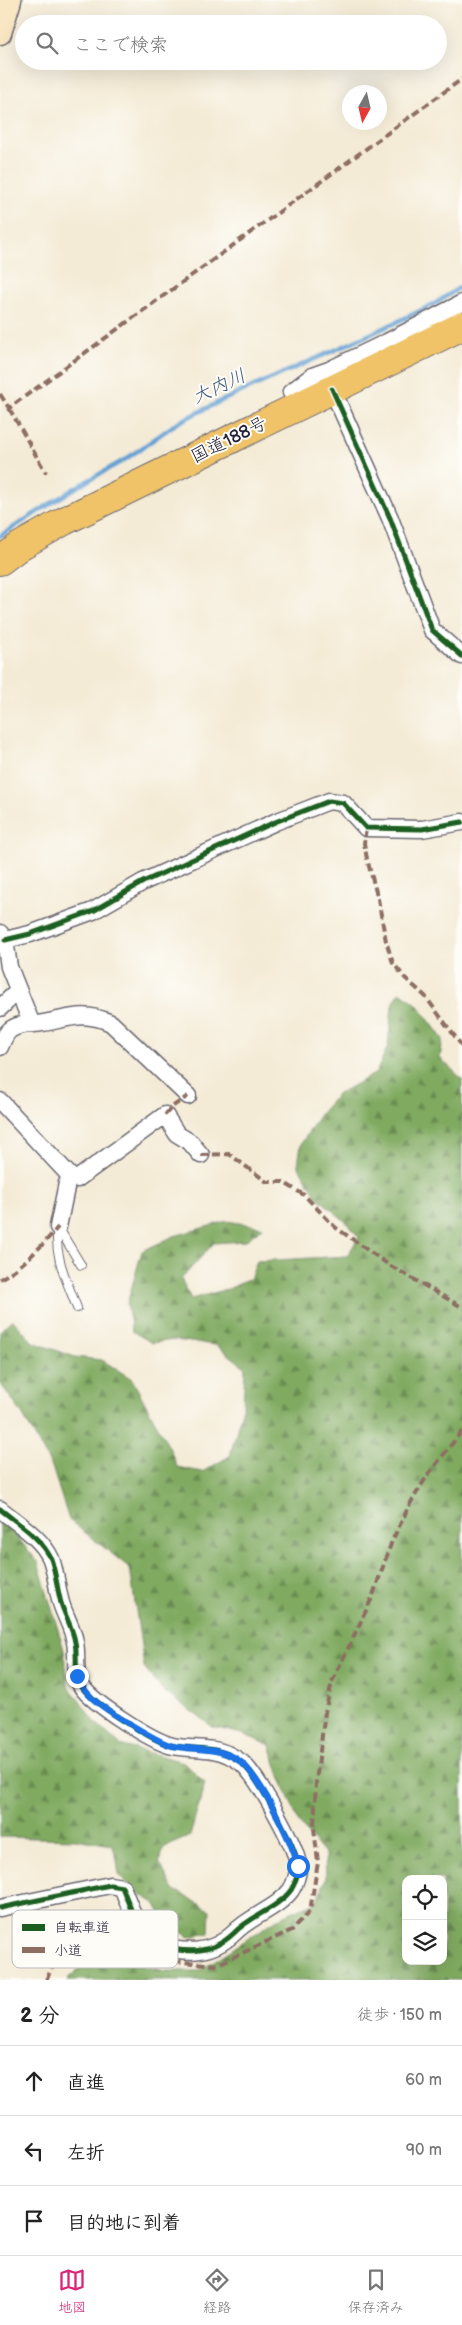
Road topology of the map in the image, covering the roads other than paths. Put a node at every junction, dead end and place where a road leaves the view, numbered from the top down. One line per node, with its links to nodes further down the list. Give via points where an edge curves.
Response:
1 (10, 0): 2 (main road)
2 (0, 33)
3 (462, 303): 6 (street, via 312,376 291,392)
4 (462, 326): 5 (highway, 国道188号)
5 (332, 389): 6 (highway, 国道188号); 8 (street, via 390,518 432,630)
6 (297, 406): 7 (highway, 国道188号, via 64,521)
7 (0, 561)
8 (462, 656)
9 (462, 822): 10 (street, via 422,829 366,828 343,803 329,801 143,882 93,911 30,934)
10 (2, 936): 11 (street)
11 (18, 991): 12 (street); 13 (street)
12 (0, 1008)
13 (31, 1022): 14 (street, via 10,1030); 15 (street, via 41,1024 76,1015 95,1016 111,1023)
14 (0, 1047)
15 (188, 1096)
16 (0, 1101): 18 (street)
17 (201, 1155): 18 (street, via 190,1142 177,1134 165,1115 90,1171 77,1179)
18 (71, 1177): 19 (street)
19 (58, 1227): 20 (lane); 21 (lane, via 58,1255)
20 (81, 1265)
21 (77, 1308)
22 (0, 1509): 25 (street, via 46,1549 76,1642 77,1676 93,1700 160,1742 213,1750 242,1763 258,1784 294,1851 298,1874 291,1889 279,1902 243,1924 222,1944 211,1949)
23 (0, 1908): 24 (street, via 110,1885 122,1887)
24 (131, 1910)
25 (178, 1949)

